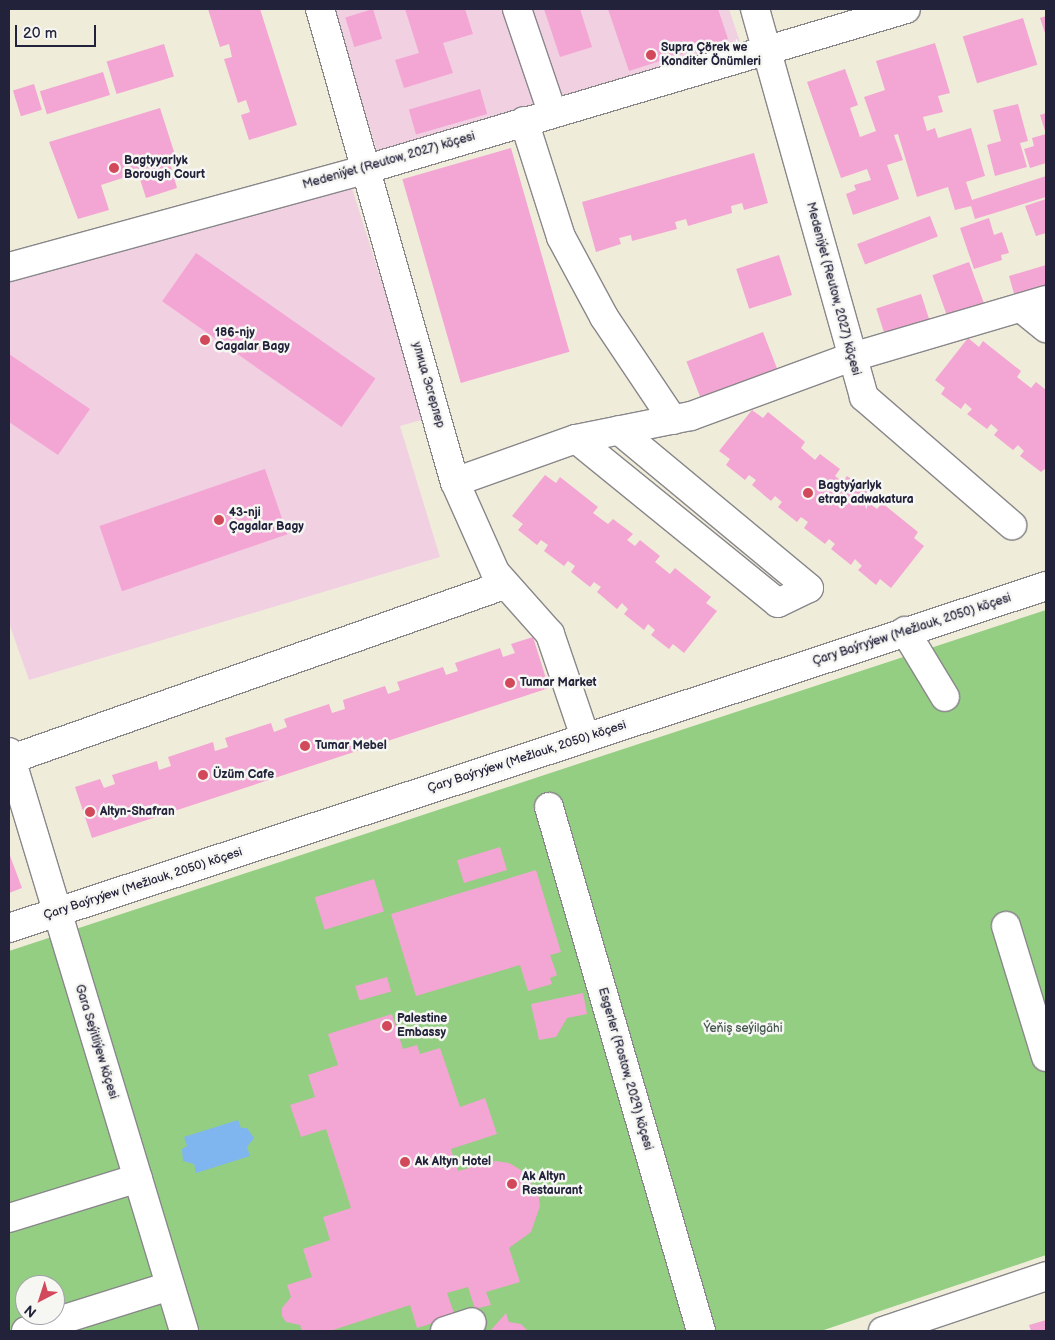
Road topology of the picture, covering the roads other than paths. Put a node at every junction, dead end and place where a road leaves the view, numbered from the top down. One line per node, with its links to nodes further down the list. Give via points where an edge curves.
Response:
1 (320, 9): 8 (street, улица Эсгерлер)
2 (517, 9): 6 (street)
3 (755, 9): 5 (street, Medeniýet (Reutow, 2027) köçesi)
4 (906, 9): 5 (street, Medeniýet (Reutow, 2027) köçesi)
5 (768, 50): 6 (street, Medeniýet (Reutow, 2027) köçesi); 12 (street, Medeniýet (Reutow, 2027) köçesi)
6 (552, 112): 7 (street, Medeniýet (Reutow, 2027) köçesi)
7 (524, 121): 8 (street, Medeniýet (Reutow, 2027) köçesi); 13 (street, via 561,237 604,317)
8 (367, 169): 9 (street, Medeniýet (Reutow, 2027) köçesi); 16 (street, улица Эсгерлер)
9 (9, 267)
10 (1034, 304): 11 (street); 12 (street)
11 (1046, 328)
12 (849, 358): 13 (street); 17 (street, Medeniýet (Reutow, 2027) köçesi, via 864,397)
13 (673, 420): 14 (street)
14 (619, 430): 15 (street); 15 (street, via 809,588 778,603)
15 (576, 439): 16 (street)
16 (455, 482): 18 (street, улица Эсгерлер, via 482,548)
17 (1012, 525)
18 (504, 585): 22 (street, улица Эсгерлер, via 550,634); 23 (street)
19 (1046, 586): 20 (street, Çary Baýryýew (Mežlauk, 2050) köçesi)
20 (905, 631): 21 (street); 22 (street, Çary Baýryýew (Mežlauk, 2050) köçesi)
21 (945, 697)
22 (585, 737): 25 (street, Çary Baýryýew (Mežlauk, 2050) köçesi)
23 (9, 757): 25 (street, Gara Seýitliýew köçesi)
24 (549, 807): 37 (street, Esgerler (Rostow, 2029) köçesi)
25 (58, 913): 27 (street, Çary Baýryýew (Mežlauk, 2050) köçesi); 29 (street, Gara Seýitliýew köçesi)
26 (1006, 926): 28 (street)
27 (9, 928)
28 (1046, 1057)
29 (138, 1178): 30 (street); 32 (street, Gara Seýitliýew köçesi)
30 (9, 1218)
31 (1046, 1276): 38 (street)
32 (170, 1286): 34 (street); 35 (street, Gara Seýitliýew köçesi)
33 (472, 1322): 36 (street)
34 (26, 1331)
35 (184, 1331)
36 (445, 1331)
37 (701, 1331)
38 (883, 1331)

